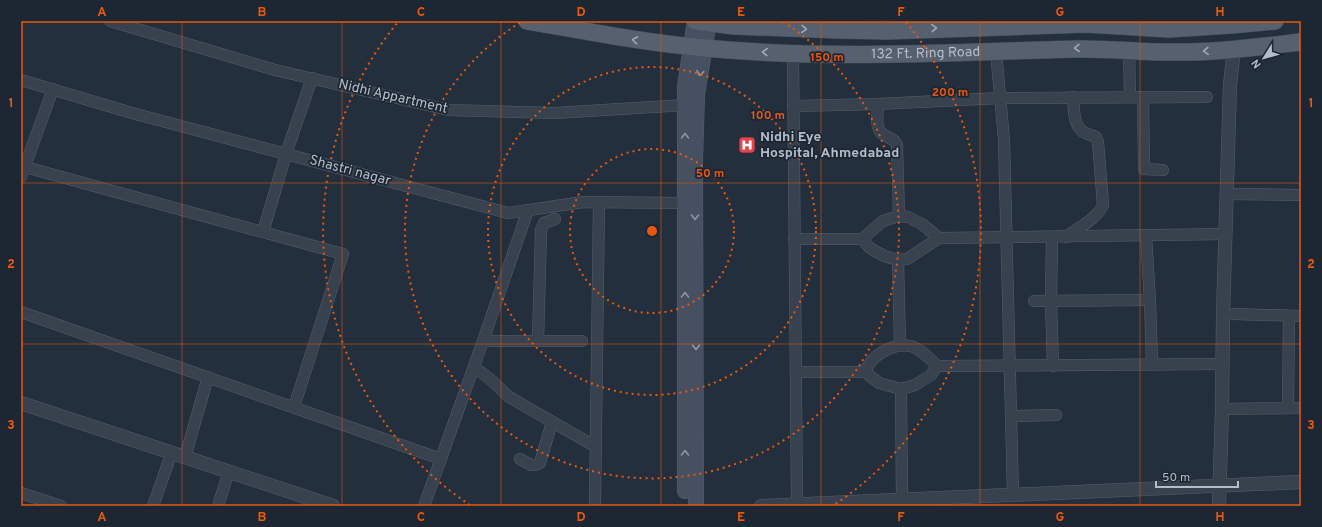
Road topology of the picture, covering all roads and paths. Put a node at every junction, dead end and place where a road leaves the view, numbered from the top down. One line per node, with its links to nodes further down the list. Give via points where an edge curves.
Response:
1 (110, 21): 13 (street, Nidhi Appartment, via 275,70)
2 (527, 21): 8 (main road, 132 Ft. Ring Road, one-way to 2, via 633,40)
3 (1275, 21): 5 (main road, 132 Ft. Ring Road)
4 (702, 22): 6 (main road, 132 Ft. Ring Road, one-way to 6, via 734,26 886,31); 8 (main road)
5 (1232, 23): 6 (main road, 132 Ft. Ring Road, via 1169,28 1086,24)
6 (980, 24)
7 (1301, 42): 9 (main road, 132 Ft. Ring Road)
8 (698, 47): 12 (main road, 132 Ft. Ring Road, one-way to 8); 22 (main road, via 685,86); 94 (main road, one-way to 94, via 695,161)
9 (1234, 49): 10 (main road, 132 Ft. Ring Road, one-way to 10, via 1170,52); 27 (street, via 1230,85)
10 (1129, 50): 11 (main road, 132 Ft. Ring Road, one-way to 11, via 1086,48); 18 (street)
11 (996, 51): 12 (main road, 132 Ft. Ring Road, via 887,55); 20 (street)
12 (793, 53): 23 (street)
13 (312, 78): 22 (street, Nidhi Appartment, via 449,110 555,113); 24 (street)
14 (21, 80): 15 (street, Shastri nagar)
15 (53, 89): 24 (street, Shastri nagar); 26 (street)
16 (1207, 96): 19 (street)
17 (1073, 97): 18 (street); 20 (street); 38 (street, via 1075,116 1082,132 1096,137 1098,142 1103,205 1091,219)
18 (1130, 97): 19 (street)
19 (1144, 97): 25 (street, via 1144,169)
20 (1000, 98): 21 (street); 41 (street, via 1004,140)
21 (878, 104): 23 (street); 32 (street, via 877,128 897,144)
22 (685, 105): 30 (main road, one-way to 22)
23 (793, 106): 42 (street)
24 (286, 154): 31 (street, Shastri nagar, via 508,213); 34 (street)
25 (1163, 170)
26 (23, 172): 34 (street)
27 (1227, 194): 28 (street); 35 (street)
28 (1301, 195)
29 (599, 202): 30 (street, Shastri nagar); 31 (street, Shastri nagar); 73 (street)
30 (685, 203): 93 (main road, one-way to 30)
31 (528, 210): 51 (street)
32 (899, 216): 39 (street, via 883,221); 40 (street, via 908,217 922,224)
33 (555, 219): 52 (street, via 544,222 540,230)
34 (263, 232): 66 (street, via 343,254)
35 (1226, 234): 36 (street); 56 (street)
36 (1146, 236): 38 (street); 44 (street)
37 (1052, 237): 38 (street); 41 (street); 46 (street)
38 (1066, 237)
39 (862, 238): 42 (street); 43 (street, via 870,248)
40 (939, 238): 41 (street); 43 (street, via 907,259)
41 (1006, 238): 57 (street)
42 (794, 239): 61 (street)
43 (898, 260): 54 (street)
44 (1150, 300): 46 (street); 55 (street)
45 (1034, 301): 46 (street)
46 (1051, 302): 59 (street)
47 (21, 312): 63 (street)
48 (1234, 314): 49 (street)
49 (1289, 316): 50 (street); 67 (street)
50 (1301, 316)
51 (483, 341): 52 (street); 60 (street)
52 (538, 341): 53 (street)
53 (582, 341)
54 (900, 346): 58 (street, via 911,346 931,358); 62 (street, via 888,348 868,364)
55 (1152, 364): 56 (street); 59 (street)
56 (1223, 364): 69 (street)
57 (1010, 365): 58 (street); 59 (street); 71 (street)
58 (937, 366): 64 (street, via 931,375 915,385)
59 (1053, 366)
60 (474, 367): 72 (street, via 509,397); 76 (street)
61 (796, 372): 62 (street); 85 (street)
62 (865, 372): 64 (street, via 879,384)
63 (208, 377): 66 (street); 75 (street)
64 (901, 389): 83 (street)
65 (21, 403): 74 (street)
66 (294, 408): 76 (street)
67 (1288, 408): 68 (street); 69 (street)
68 (1301, 408)
69 (1222, 409): 80 (street)
70 (1056, 415): 71 (street)
71 (1011, 416): 82 (street)
72 (552, 422): 73 (street); 77 (street, via 540,462 531,465)
73 (596, 447): 92 (street)
74 (172, 452): 75 (street); 88 (street)
75 (185, 457): 78 (street)
76 (441, 459): 91 (street)
77 (520, 459)
78 (229, 471): 89 (street); 90 (street)
79 (1301, 482): 80 (street)
80 (1220, 485): 82 (street); 96 (street)
81 (21, 493): 84 (street)
82 (1013, 494): 83 (street)
83 (902, 500): 86 (street)
84 (42, 503): 87 (street)
85 (797, 504): 86 (street); 95 (street)
86 (849, 504)
87 (61, 506)
88 (153, 506)
89 (218, 506)
90 (333, 506)
91 (424, 506)
92 (595, 506)
93 (685, 506)
94 (696, 506)
95 (761, 506)
96 (1219, 506)

